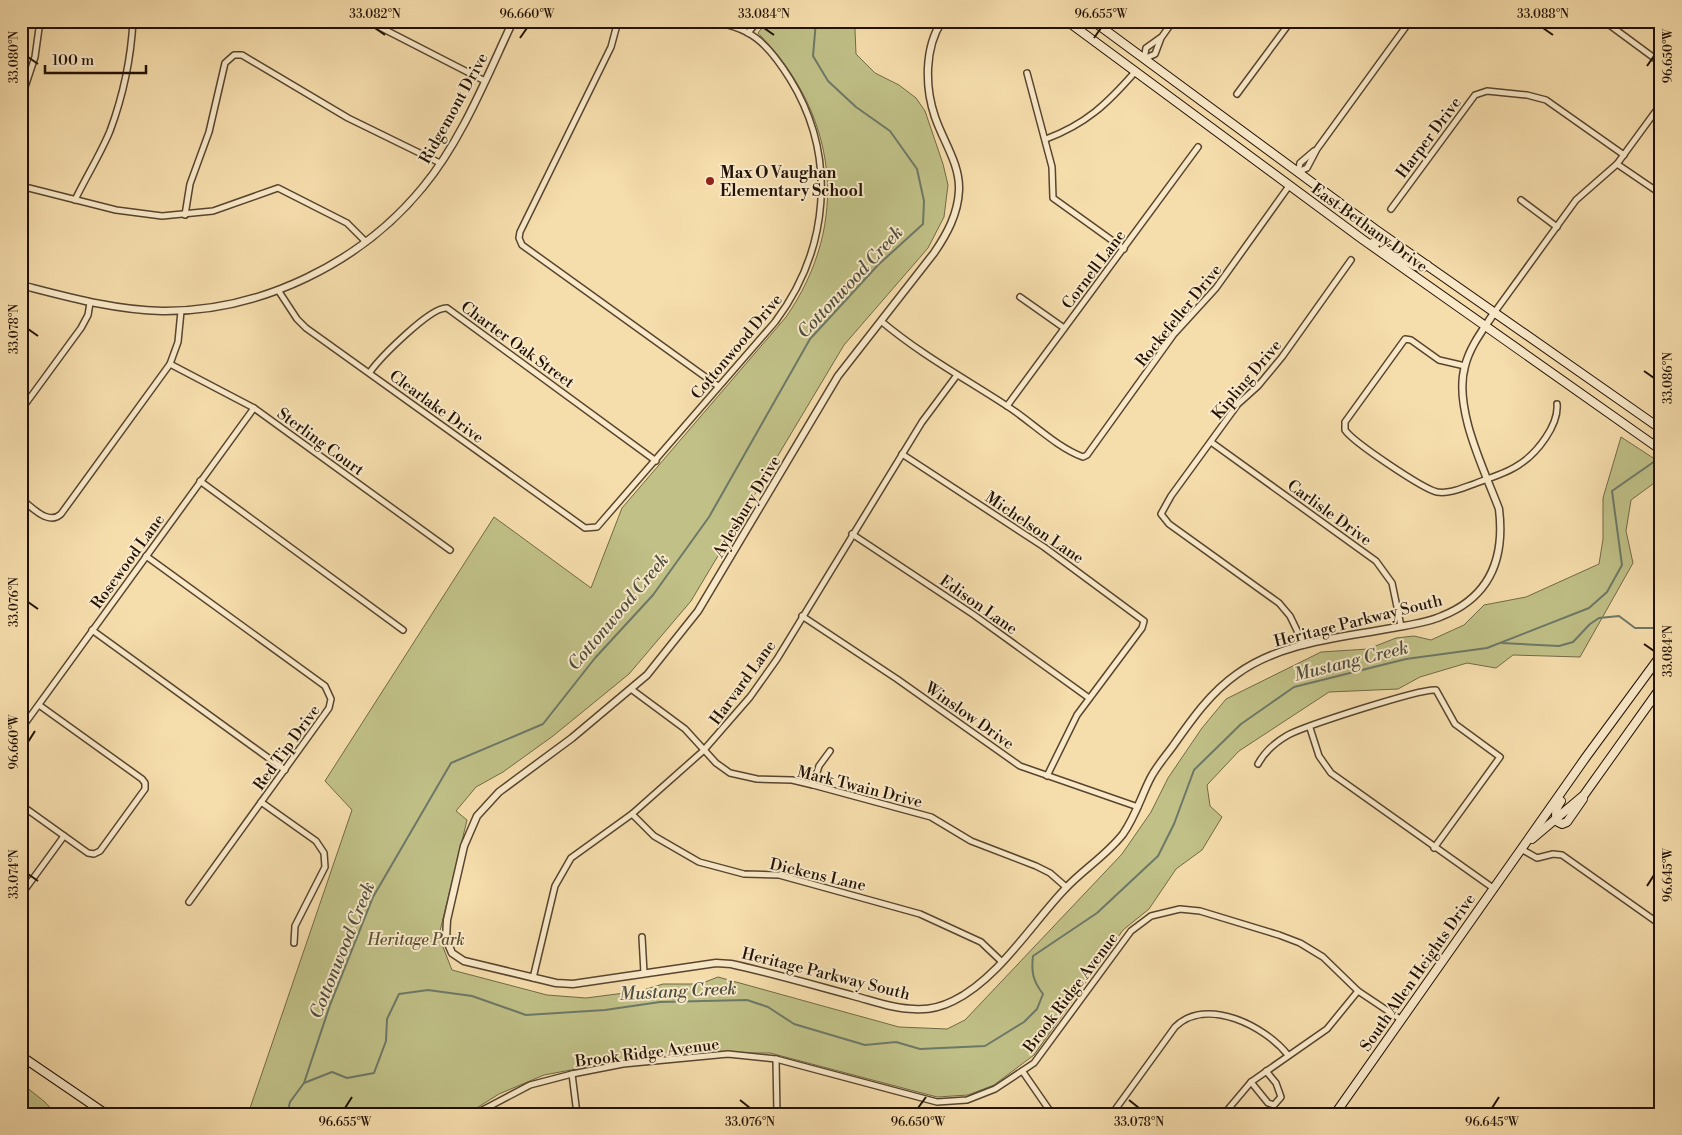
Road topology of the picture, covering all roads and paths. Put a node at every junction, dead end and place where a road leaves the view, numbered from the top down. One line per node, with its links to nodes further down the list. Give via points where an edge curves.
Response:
1 (40, 21): 23 (street, via 35,57)
2 (133, 21): 34 (street, via 130,57 118,106 104,143)
3 (368, 21): 21 (street)
4 (513, 21): 21 (street, Ridgemont Drive)
5 (618, 21): 57 (street, via 611,47 519,238 522,245)
6 (707, 21): 15 (street, Cottonwood Drive, via 730,24)
7 (758, 21): 15 (street)
8 (942, 21): 50 (street, Aylesbury Drive, via 931,50 928,84 935,117 953,159 959,189 955,213 948,232 934,253)
9 (1067, 21): 19 (main road, East Bethany Drive)
10 (1093, 21): 17 (main road, East Bethany Drive)
11 (1173, 21): 16 (street)
12 (1291, 21): 22 (street)
13 (1410, 21): 30 (street, via 1316,149 1308,168)
14 (1604, 21): 18 (street)
15 (748, 33): 57 (street, Cottonwood Drive, via 777,61 807,112 820,162 822,208 815,242 797,289 775,322)
16 (1160, 38): 17 (street, via 1154,54); 17 (street, via 1146,48)
17 (1144, 59): 19 (main road); 30 (main road, East Bethany Drive)
18 (1661, 64)
19 (1135, 72): 25 (street, via 1098,112 1065,132); 32 (main road, East Bethany Drive)
20 (1027, 73): 25 (street, via 1035,110)
21 (485, 81): 28 (street, Ridgemont Drive)
22 (1237, 94)
23 (21, 99)
24 (1661, 104): 27 (street)
25 (1046, 139): 41 (street, via 1054,198)
26 (1198, 147): 41 (street, Cornell Lane)
27 (1624, 154): 29 (street); 36 (street, Harper Drive, via 1546,100 1482,91 1475,95)
28 (440, 163): 37 (street, via 348,118 236,54 225,62 209,132 190,184); 40 (street, Ridgemont Drive, via 402,211)
29 (1617, 164): 33 (street); 38 (street, via 1585,190)
30 (1298, 172): 32 (main road); 43 (main road, East Bethany Drive)
31 (21, 186): 34 (street)
32 (1289, 186): 39 (main road, East Bethany Drive); 59 (street, Rockefeller Drive, via 1216,288 1174,334 1087,455 1083,457 1067,449)
33 (1661, 194)
34 (75, 200): 37 (street, via 131,214)
35 (1520, 200): 38 (street)
36 (1391, 209)
37 (185, 215): 40 (street, via 227,207 278,188 347,223)
38 (1556, 227): 49 (street)
39 (1362, 238): 43 (main road, via 1415,266); 51 (main road, East Bethany Drive)
40 (366, 242): 45 (street, Ridgemont Drive, via 317,272)
41 (1124, 249): 52 (street, Cornell Lane)
42 (1351, 260): 63 (street, Kipling Drive, via 1282,357 1238,404)
43 (1427, 266): 49 (main road, East Bethany Drive)
44 (21, 285): 47 (street, Ridgemont Drive)
45 (278, 290): 48 (street, Ridgemont Drive, via 226,305); 55 (street, Clearlake Drive, via 306,328)
46 (1020, 297): 52 (street)
47 (90, 303): 48 (street, Ridgemont Drive, via 137,310); 61 (street, via 81,328)
48 (181, 310): 53 (street, via 178,342)
49 (1494, 313): 51 (street, Heritage Parkway South); 62 (main road, East Bethany Drive)
50 (880, 321): 56 (street); 81 (street, Aylesbury Drive, via 838,376 698,611 676,642)
51 (1485, 327): 54 (street, Heritage Parkway South); 64 (main road, East Bethany Drive)
52 (1064, 328): 59 (street, Cornell Lane)
53 (170, 364): 60 (street, Sterling Court); 69 (street, via 62,514 56,518 46,517)
54 (1465, 366): 67 (street, Heritage Parkway South, via 1463,408); 67 (street, via 1439,360 1405,339 1344,427 1347,433 1436,492 1453,491)
55 (370, 372): 66 (street, Charter Oak Street, via 388,350 436,310 447,308); 70 (street, Clearlake Drive, via 585,528)
56 (957, 375): 59 (street); 65 (street, Harvard Lane)
57 (718, 386): 66 (street, Cottonwood Drive)
58 (1557, 404): 67 (street, via 1558,412 1535,452 1519,465)
59 (1007, 406)
60 (254, 408): 68 (street, Rosewood Lane); 72 (street, Sterling Court)
61 (21, 410)
62 (1661, 429)
63 (1211, 442): 75 (street, Carlisle Drive, via 1376,561 1392,584); 78 (street, Kipling Drive, via 1171,496 1162,514 1169,524 1279,604 1290,616)
64 (1661, 450)
65 (902, 454): 71 (street, Harvard Lane); 82 (street, Michelson Lane, via 1037,542 1144,620 1142,628)
66 (656, 461): 70 (street, Cottonwood Drive)
67 (1488, 479): 75 (street, Heritage Parkway South, via 1499,509 1500,522 1499,554 1490,575 1459,608 1440,617)
68 (200, 481): 73 (street, Rosewood Lane); 77 (street)
69 (21, 499)
70 (593, 529)
71 (852, 534): 74 (street, Harvard Lane); 82 (street, Edison Lane, via 974,615)
72 (450, 550)
73 (146, 556): 76 (street, Rosewood Lane); 90 (street, Red Tip Drive, via 328,689 329,708)
74 (802, 616): 86 (street, Harvard Lane, via 750,697); 91 (street, Winslow Drive, via 1020,766)
75 (1401, 626): 78 (street, Heritage Parkway South)
76 (92, 630): 83 (street, Rosewood Lane); 90 (street)
77 (403, 630)
78 (1304, 645): 95 (street, Heritage Parkway South, via 1249,666 1219,688 1152,775)
79 (1659, 660): 89 (main road, South Allen Heights Drive)
80 (1661, 687): 97 (main road, South Allen Heights Drive, via 1584,794)
81 (631, 689): 86 (street, Mark Twain Drive, via 685,729); 108 (street, Aylesbury Drive, via 499,792 477,816 464,846 447,920 446,939)
82 (1089, 698): 91 (street, via 1073,722)
83 (39, 705): 85 (street, Rosewood Lane); 98 (street, via 142,778 146,786 100,851 88,853)
84 (1310, 728): 88 (street, via 1288,735 1266,750); 100 (street, via 1319,756 1331,773); 100 (street, via 1367,707 1434,689 1439,693 1454,724 1500,758)
85 (21, 729)
86 (703, 751): 92 (street, Mark Twain Drive, via 730,773 742,777); 96 (street, Harvard Lane)
87 (830, 751): 92 (street, via 819,766)
88 (1258, 764)
89 (1581, 764): 97 (main road, via 1556,808); 99 (main road, South Allen Heights Drive)
90 (285, 770): 93 (street, Red Tip Drive)
91 (1047, 776): 95 (street, Winslow Drive)
92 (814, 784): 101 (street, Mark Twain Drive, via 931,817 971,841 1036,866)
93 (261, 802): 104 (street, Red Tip Drive); 107 (street, via 316,841 324,852 325,867 295,926)
94 (21, 805): 98 (street)
95 (1138, 807): 101 (street, Heritage Parkway South, via 1123,835)
96 (632, 814): 109 (street, Dickens Lane, via 654,836 699,862 744,874 779,875 920,914 981,942); 111 (street, Harvard Lane, via 582,848 562,872 555,886)
97 (1556, 818): 99 (main road, South Allen Heights Drive)
98 (64, 836): 103 (street)
99 (1522, 847): 102 (main road, South Allen Heights Drive); 105 (street, via 1537,858 1562,855)
100 (1434, 848): 102 (street)
101 (1066, 887): 109 (street, Heritage Parkway South, via 1034,928)
102 (1493, 888): 113 (main road, South Allen Heights Drive)
103 (21, 896)
104 (189, 902)
105 (1661, 925)
106 (642, 937): 110 (street)
107 (294, 942)
108 (452, 953): 111 (street, Heritage Parkway South, via 464,962)
109 (1001, 961): 110 (street, Heritage Parkway South, via 973,990 952,1002 927,1009 880,1003 731,964 716,963)
110 (644, 973): 111 (street, Heritage Parkway South, via 573,984)
111 (533, 978)
112 (1358, 990): 113 (street, Brook Ridge Avenue); 114 (street, via 1327,1029); 118 (street, Brook Ridge Avenue, via 1323,957 1300,943 1200,911 1166,911 1150,916 1132,931 1034,1063)
113 (1400, 1019): 128 (main road, South Allen Heights Drive)
114 (1288, 1055): 117 (street); 126 (street, via 1271,1036 1247,1024 1204,1013 1186,1017 1175,1027)
115 (21, 1056): 121 (main road)
116 (776, 1059): 118 (street, Brook Ridge Avenue, via 937,1102 967,1100 995,1089); 119 (street, Brook Ridge Avenue, via 728,1054 623,1064); 124 (street)
117 (1266, 1071): 120 (street); 120 (street, via 1280,1092 1279,1102 1268,1104)
118 (1023, 1072): 125 (street)
119 (572, 1074): 122 (street, Brook Ridge Avenue, via 530,1085); 123 (street)
120 (1251, 1082): 127 (street)
121 (106, 1114)
122 (475, 1114)
123 (577, 1114)
124 (777, 1114)
125 (1052, 1114)
126 (1112, 1114)
127 (1224, 1114)
128 (1335, 1114)

